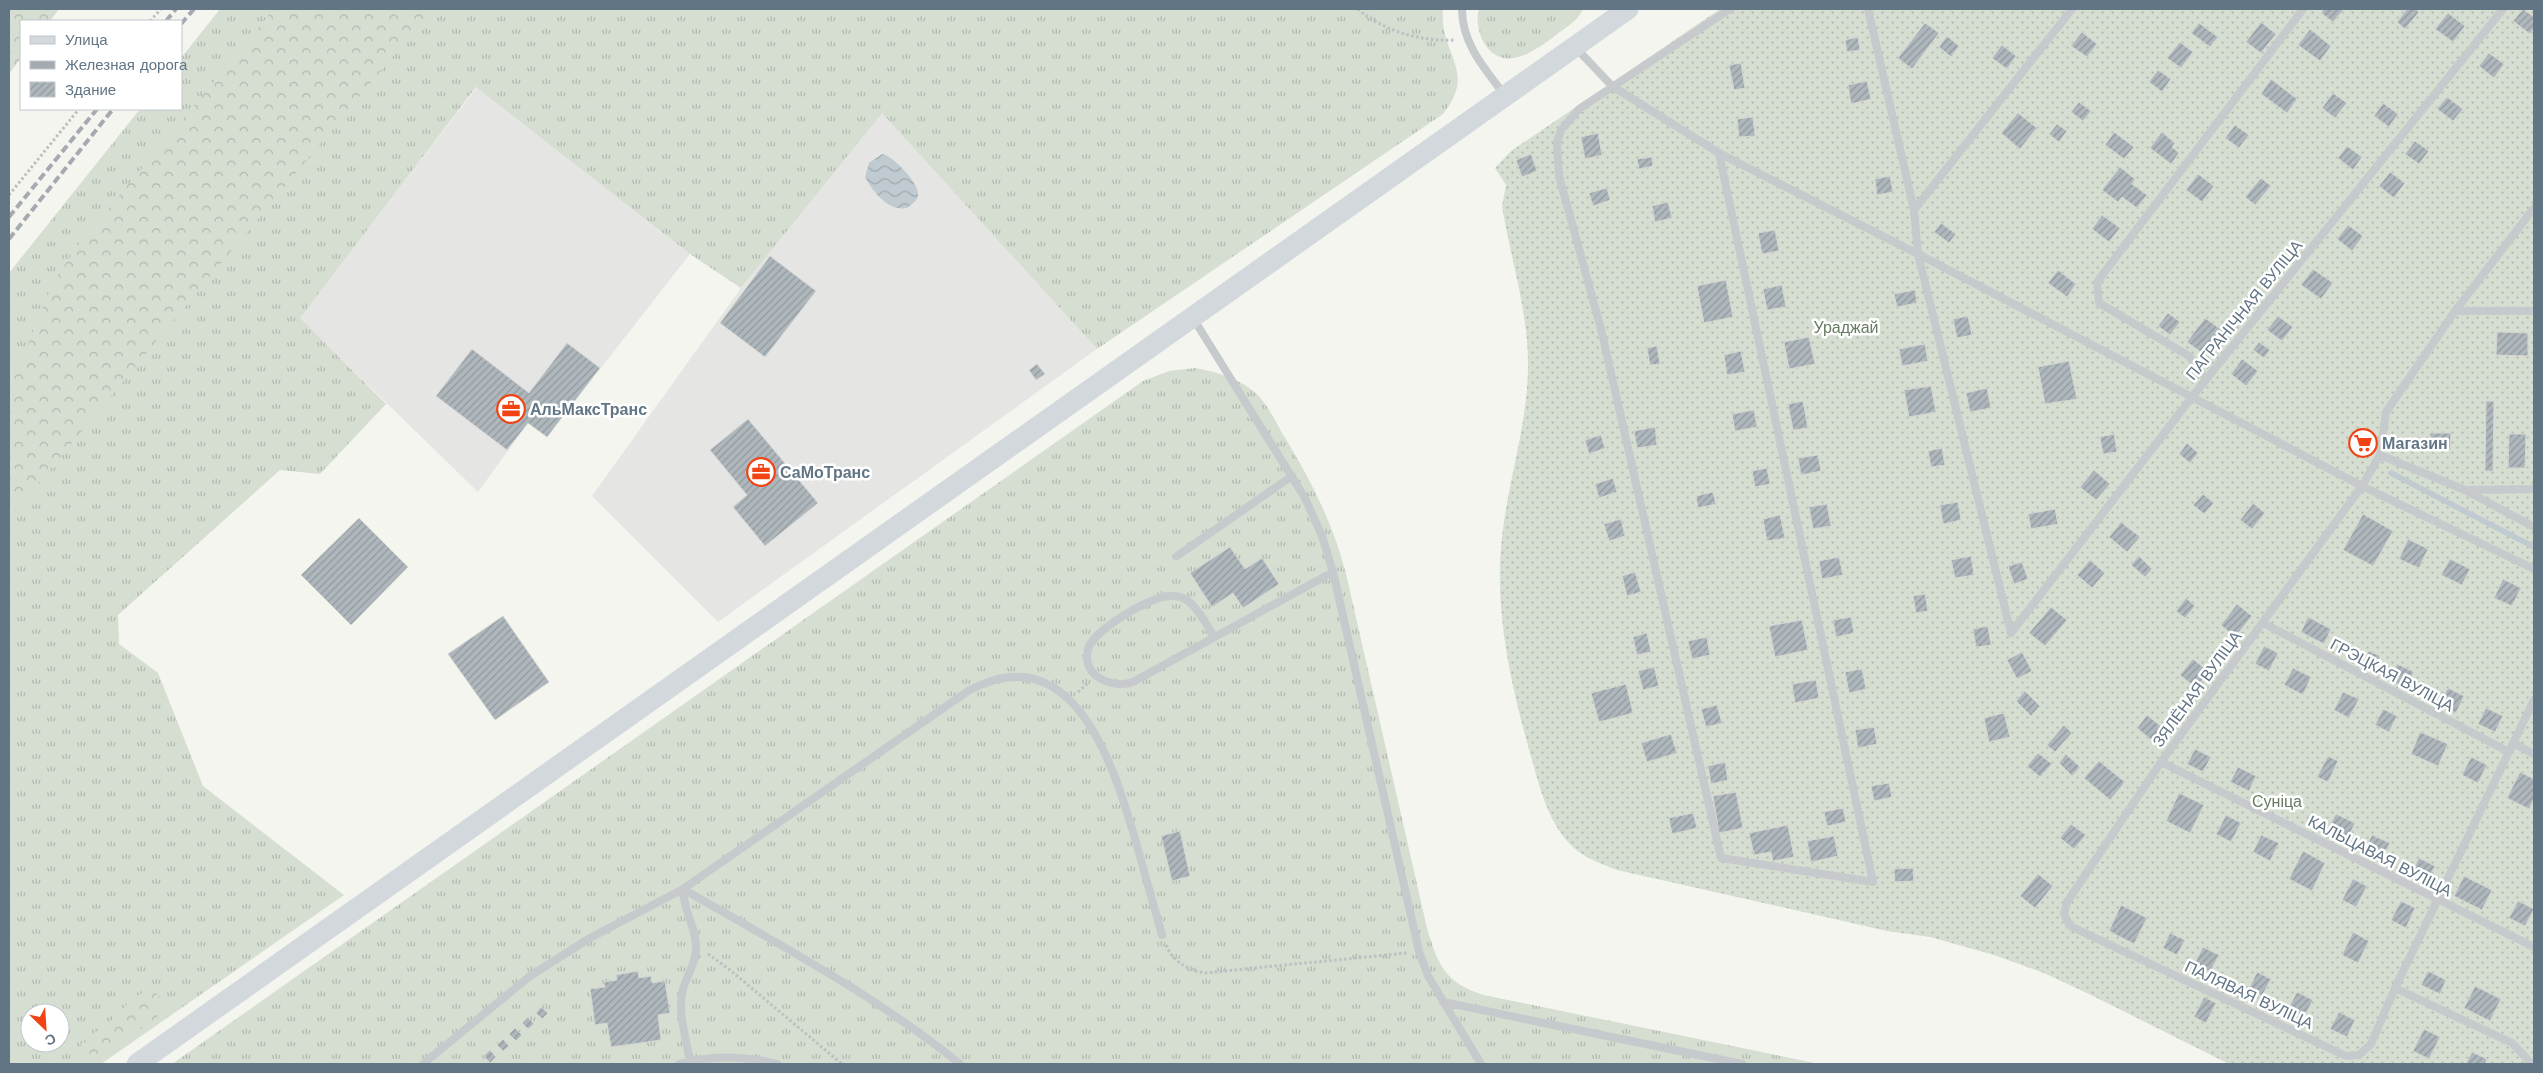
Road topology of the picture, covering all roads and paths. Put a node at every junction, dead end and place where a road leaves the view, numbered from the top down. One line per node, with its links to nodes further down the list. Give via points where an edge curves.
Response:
1 (160, 9): 10 (path)
2 (1358, 9): 11 (path, via 1398,32 1441,41)
3 (1462, 9): 11 (lane)
4 (1628, 9): 12 (street)
5 (1730, 9): 13 (lane)
6 (1868, 9): 19 (lane)
7 (2072, 9): 19 (lane)
8 (2302, 9): 24 (lane, via 2097,282 2099,303 2189,356)
9 (2502, 9): 24 (lane, ПАГРАНІЧНАЯ ВУЛІЦА)
10 (151, 20)
11 (1467, 39): 14 (lane)
12 (1575, 46): 13 (lane); 14 (street)
13 (1612, 86): 16 (lane); 16 (lane, via 1569,118 1561,130 1557,144 1558,168 1613,382 1721,858 1873,882)
14 (1506, 96): 23 (street)
15 (78, 110): 17 (path)
16 (1719, 153): 20 (lane)
17 (9, 195)
18 (2534, 208): 21 (lane)
19 (1914, 210): 20 (lane)
20 (1918, 254): 25 (lane); 25 (lane, ПАГРАНІЧНАЯ ВУЛІЦА, via 2011,632)
21 (2455, 311): 22 (lane); 26 (lane, via 2386,412)
22 (2534, 311)
23 (1193, 318): 27 (lane); 54 (street)
24 (2206, 379): 25 (lane, ПАГРАНІЧНАЯ ВУЛІЦА)
25 (2192, 397): 28 (lane)
26 (2380, 455): 28 (lane, ЗЯЛЁНАЯ ВУЛІЦА); 30 (lane)
27 (1292, 476): 32 (lane); 34 (lane, via 1315,517)
28 (2362, 486): 33 (lane); 35 (lane, ЗЯЛЁНАЯ ВУЛІЦА)
29 (2534, 488): 30 (lane)
30 (2465, 490): 31 (lane)
31 (2534, 526)
32 (1177, 556)
33 (2534, 569)
34 (1333, 572): 36 (lane); 50 (lane)
35 (2263, 623): 41 (lane, ГРЭЦКАЯ ВУЛІЦА); 43 (lane, ЗЯЛЁНАЯ ВУЛІЦА)
36 (1214, 637): 37 (lane, via 1128,684 1113,685); 37 (lane, via 1187,600 1169,596 1157,598 1093,640 1088,658)
37 (1096, 676): 38 (path)
38 (1070, 700): 44 (lane, via 1044,682 1026,676 1005,676 986,682 968,691); 47 (lane, via 1090,724 1110,762)
39 (2534, 700): 40 (lane, ПАЛЯВАЯ ВУЛІЦА)
40 (2513, 743): 41 (lane, ПАЛЯВАЯ ВУЛІЦА); 42 (lane)
41 (2509, 752): 45 (lane, ПАЛЯВАЯ ВУЛІЦА)
42 (2534, 754)
43 (2161, 762): 45 (lane, КАЛЬЦАВАЯ ВУЛІЦА); 46 (lane, ЗЯЛЁНАЯ ВУЛІЦА, via 2067,902)
44 (683, 889): 49 (lane); 55 (lane, via 590,938 537,971); 59 (lane, via 846,983)
45 (2438, 900): 48 (lane, КАЛЬЦАВАЯ ВУЛІЦА); 51 (lane, ПАЛЯВАЯ ВУЛІЦА)
46 (2064, 914): 51 (lane, ПАЛЯВАЯ ВУЛІЦА, via 2070,926 2346,1056 2359,1055 2371,1044)
47 (1162, 935): 50 (path, via 1176,961 1188,969 1204,973)
48 (2534, 947)
49 (696, 948): 53 (lane, via 681,1000); 58 (path, via 730,970)
50 (1419, 951): 52 (lane, via 1428,976)
51 (2395, 988): 62 (lane, via 2512,1043)
52 (1443, 1002): 60 (lane); 61 (lane)
53 (690, 1061): 56 (lane); 57 (lane, via 731,1058)
54 (137, 1064)
55 (424, 1064)
56 (679, 1064)
57 (776, 1064)
58 (842, 1064)
59 (960, 1064)
60 (1481, 1064)
61 (1742, 1064)
62 (2532, 1064)

